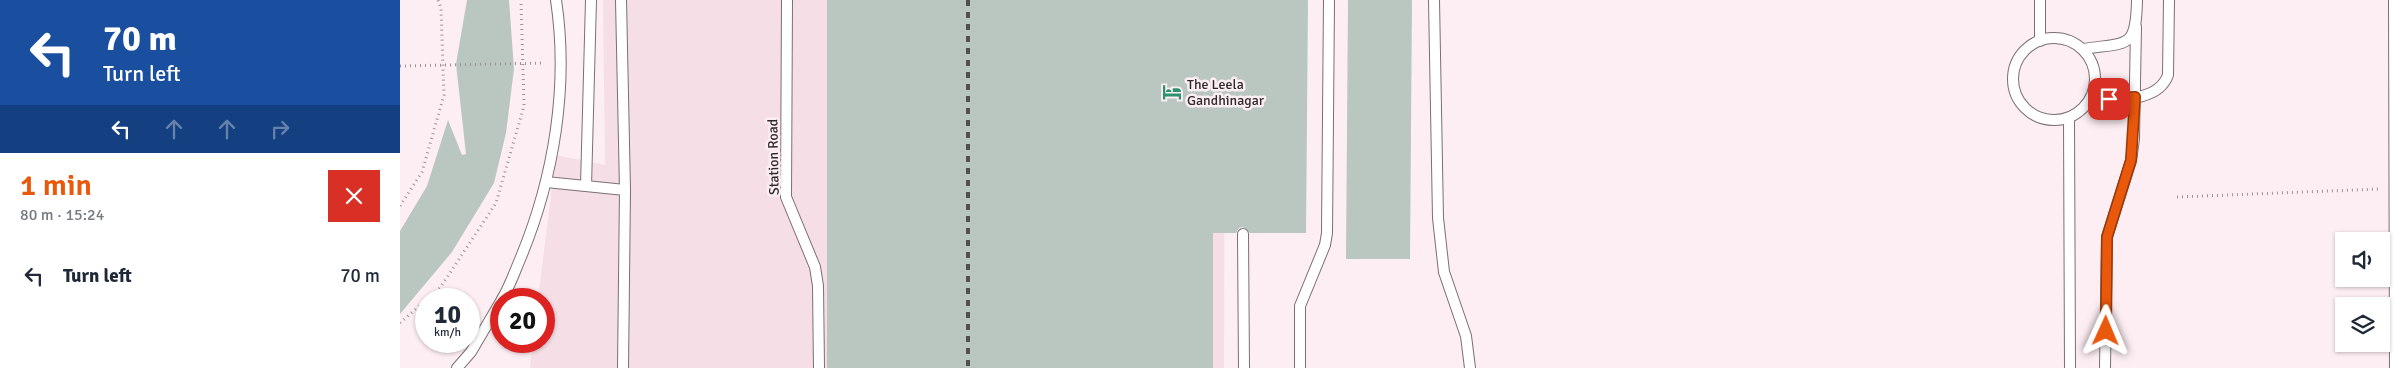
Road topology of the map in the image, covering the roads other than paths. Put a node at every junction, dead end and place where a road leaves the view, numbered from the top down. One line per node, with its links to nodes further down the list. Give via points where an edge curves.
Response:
1 (556, 0): 17 (lane, via 561,61 554,149)
2 (591, 0): 18 (lane)
3 (621, 0): 19 (lane)
4 (787, 0): 25 (lane, Station Road, via 786,197 814,267 818,286)
5 (1329, 0): 27 (lane, via 1328,233 1300,306)
6 (1434, 0): 28 (lane, via 1438,218 1444,272 1466,336)
7 (2040, 0): 12 (lane)
8 (2137, 0): 11 (lane)
9 (2169, 0): 14 (lane, via 2168,75 2164,85 2152,94)
10 (2404, 0): 31 (main road)
11 (2136, 27): 13 (lane, via 2126,42); 14 (lane)
12 (2040, 41): 13 (lane, via 2059,38); 16 (lane, via 2022,53 2016,64 2012,78 2014,91 2020,103 2036,116 2056,121)
13 (2083, 49): 15 (lane, via 2095,74 2095,88)
14 (2135, 97): 15 (lane); 30 (lane, via 2131,160 2107,237)
15 (2090, 100): 16 (lane)
16 (2069, 118): 29 (lane)
17 (546, 182): 18 (lane); 21 (lane, via 536,219)
18 (586, 186): 19 (lane)
19 (625, 190): 24 (lane)
20 (1243, 234): 26 (lane)
21 (507, 288)
22 (490, 320): 23 (lane)
23 (457, 368)
24 (623, 368)
25 (819, 368)
26 (1244, 368)
27 (1300, 368)
28 (1470, 368)
29 (2070, 368)
30 (2105, 368)
31 (2404, 368)

